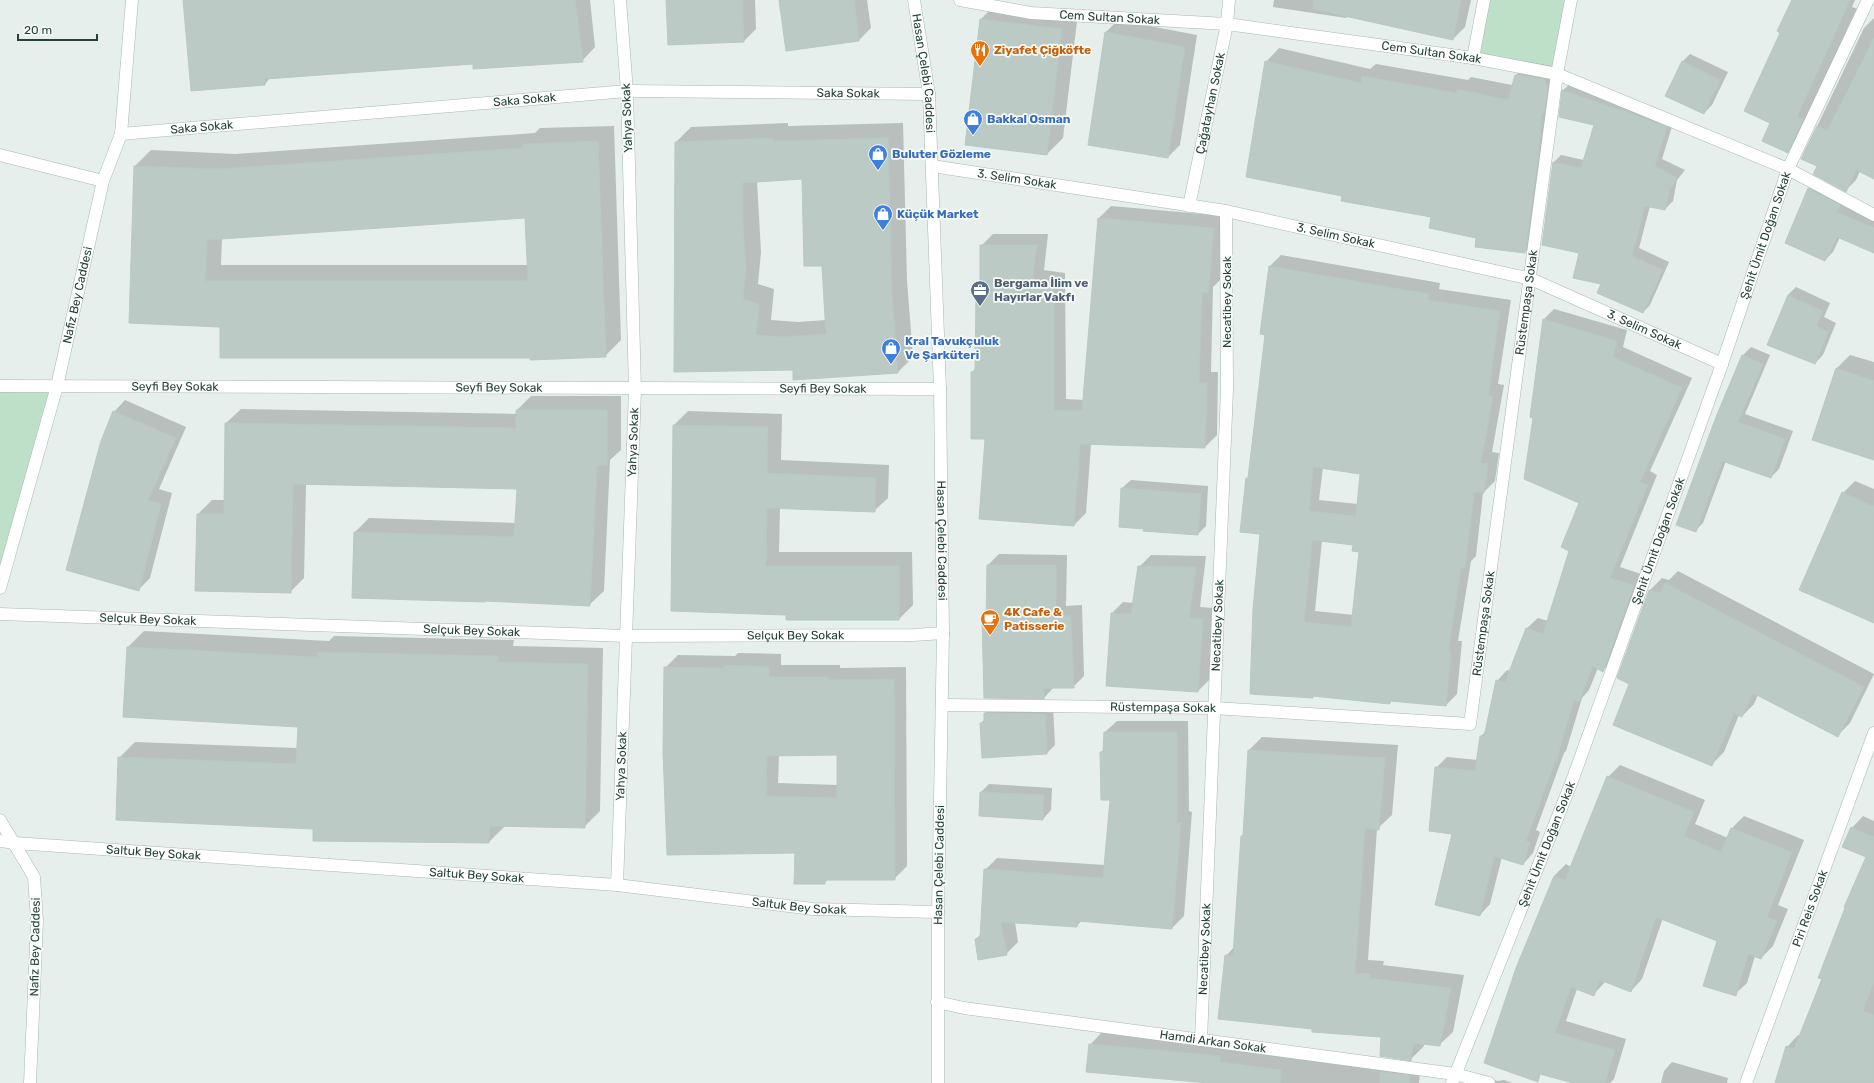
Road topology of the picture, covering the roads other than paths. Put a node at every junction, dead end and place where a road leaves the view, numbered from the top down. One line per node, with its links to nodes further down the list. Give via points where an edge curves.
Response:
1 (132, 0): 14 (street, Nafiz Bey Caddesi)
2 (620, 0): 12 (street, Yahya Sokak)
3 (914, 0): 13 (street, Hasan Çelebi Caddesi)
4 (960, 0): 9 (street, Cem Sultan Sokak, via 1031,13)
5 (1229, 0): 9 (street, Çağatayhan Sokak)
6 (1484, 0): 10 (street)
7 (1571, 0): 11 (street, Rüstempaşa Sokak)
8 (1868, 0): 17 (street, Şehit Ümit Doğan Sokak)
9 (1227, 24): 10 (street, Cem Sultan Sokak); 19 (street, Çağatayhan Sokak)
10 (1473, 58): 11 (street, Cem Sultan Sokak)
11 (1557, 74): 17 (street, Cem Sultan Sokak); 22 (street, Rüstempaşa Sokak)
12 (627, 91): 13 (street, Saka Sokak); 14 (street, Saka Sokak); 26 (street, Yahya Sokak)
13 (929, 94): 16 (street, Hasan Çelebi Caddesi)
14 (121, 134): 18 (street, Nafiz Bey Caddesi)
15 (0, 155): 18 (street)
16 (932, 166): 19 (street, 3. Selim Sokak); 27 (street, Hasan Çelebi Caddesi)
17 (1788, 169): 21 (street, Cem Sultan Sokak); 23 (street, Şehit Ümit Doğan Sokak)
18 (104, 182): 25 (street, Nafiz Bey Caddesi)
19 (1189, 206): 20 (street, 3. Selim Sokak)
20 (1226, 211): 22 (street, 3. Selim Sokak); 33 (street, Necatibey Sokak, via 1227,389)
21 (1874, 215)
22 (1531, 279): 23 (street, 3. Selim Sokak); 33 (street, Rüstempaşa Sokak, via 1470,724)
23 (1722, 364): 42 (street, Şehit Ümit Doğan Sokak, via 1572,781)
24 (0, 386): 25 (street, Seyfi Bey Sokak)
25 (58, 386): 26 (street, Seyfi Bey Sokak); 28 (street, Nafiz Bey Caddesi)
26 (635, 390): 27 (street, Seyfi Bey Sokak); 31 (street, Yahya Sokak)
27 (940, 390): 30 (street, Hasan Çelebi Caddesi)
28 (0, 588)
29 (0, 614): 31 (street, Selçuk Bey Sokak)
30 (943, 633): 31 (street, Selçuk Bey Sokak); 32 (street, Hasan Çelebi Caddesi)
31 (626, 636): 38 (street, Yahya Sokak)
32 (942, 705): 33 (street, Rüstempaşa Sokak); 39 (street, Hasan Çelebi Caddesi)
33 (1214, 708): 41 (street, Necatibey Sokak)
34 (1874, 733): 46 (street, Piri Reis Sokak)
35 (0, 820): 37 (street, Nafiz Bey Caddesi)
36 (0, 841): 37 (street, Saltuk Bey Sokak)
37 (15, 843): 38 (street, Saltuk Bey Sokak); 43 (street, Nafiz Bey Caddesi, via 34,877 37,921)
38 (617, 885): 39 (street, Saltuk Bey Sokak, via 813,908)
39 (938, 912): 40 (street, Hasan Çelebi Caddesi)
40 (937, 1002): 41 (street, Hamdi Arkan Sokak, via 964,1008); 44 (street, Hasan Çelebi Caddesi)
41 (1201, 1040): 42 (street, Hamdi Arkan Sokak)
42 (1453, 1079): 45 (street, Hamdi Arkan Sokak)
43 (30, 1083)
44 (938, 1083)
45 (1489, 1083)
46 (1746, 1083)

